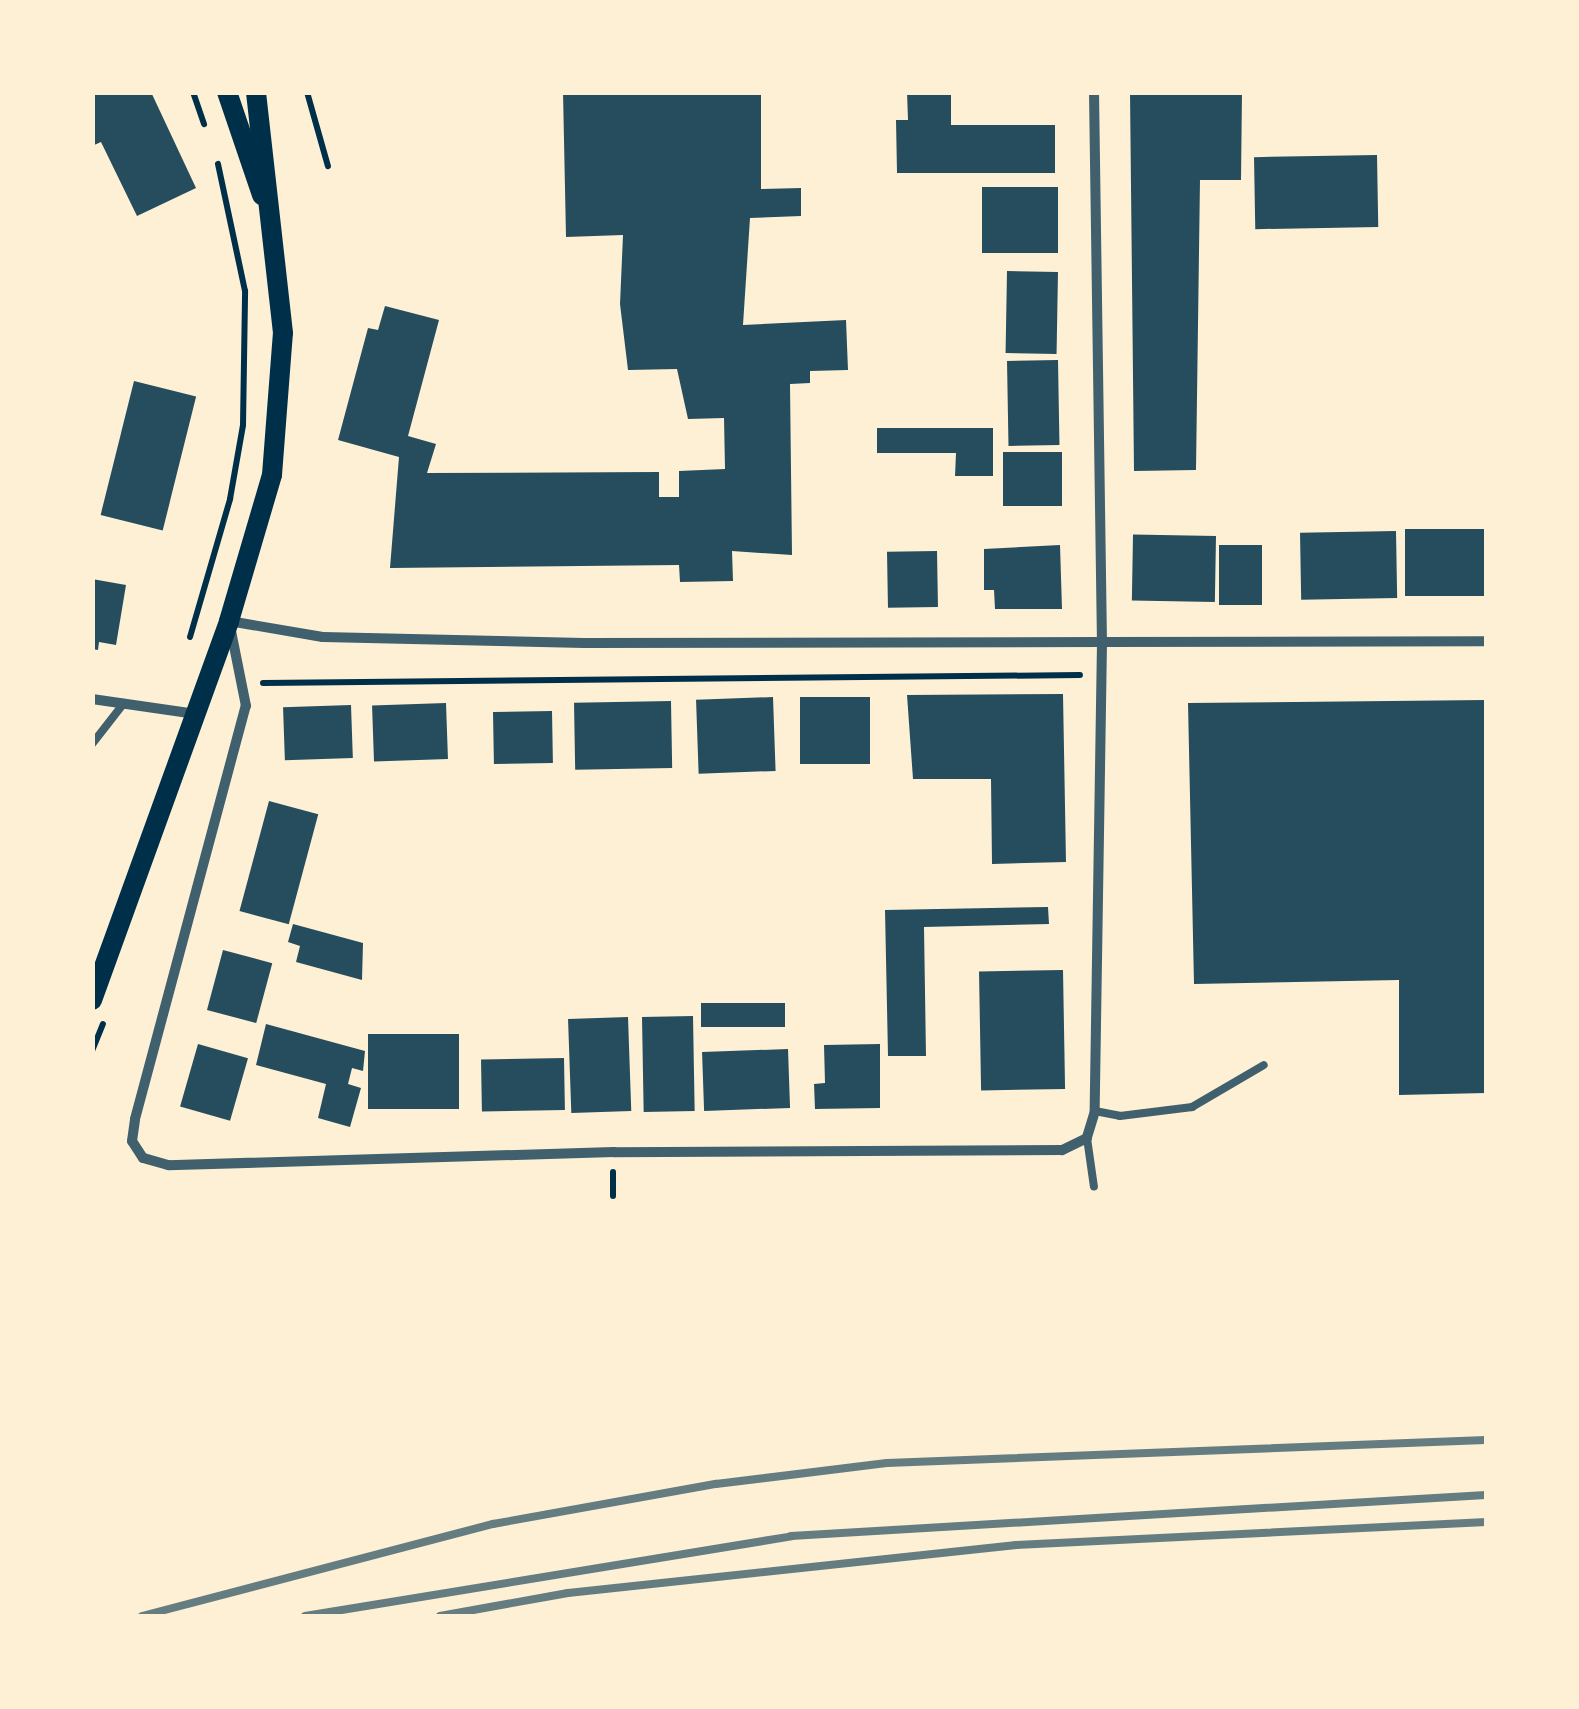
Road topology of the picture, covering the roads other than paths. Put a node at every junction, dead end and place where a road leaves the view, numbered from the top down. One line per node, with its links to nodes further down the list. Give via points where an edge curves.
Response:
1 (227, 92): 4 (main road)
2 (256, 92): 4 (main road)
3 (1094, 92): 7 (street)
4 (279, 253): 5 (main road, via 281,411 260,526)
5 (229, 621): 7 (street, via 361,638); 10 (main road); 15 (street, via 246,684 190,923 134,1119 132,1142 143,1158 168,1164 614,1152 1062,1150)
6 (1486, 641): 7 (street)
7 (1102, 642): 14 (street)
8 (92, 699): 9 (street)
9 (124, 703): 10 (street); 11 (lane)
10 (197, 714): 12 (main road)
11 (92, 744)
12 (100, 1007)
13 (1264, 1065): 14 (lane, via 1192,1107 1120,1116)
14 (1094, 1111): 15 (street)
15 (1087, 1138): 16 (lane)
16 (1094, 1188)

